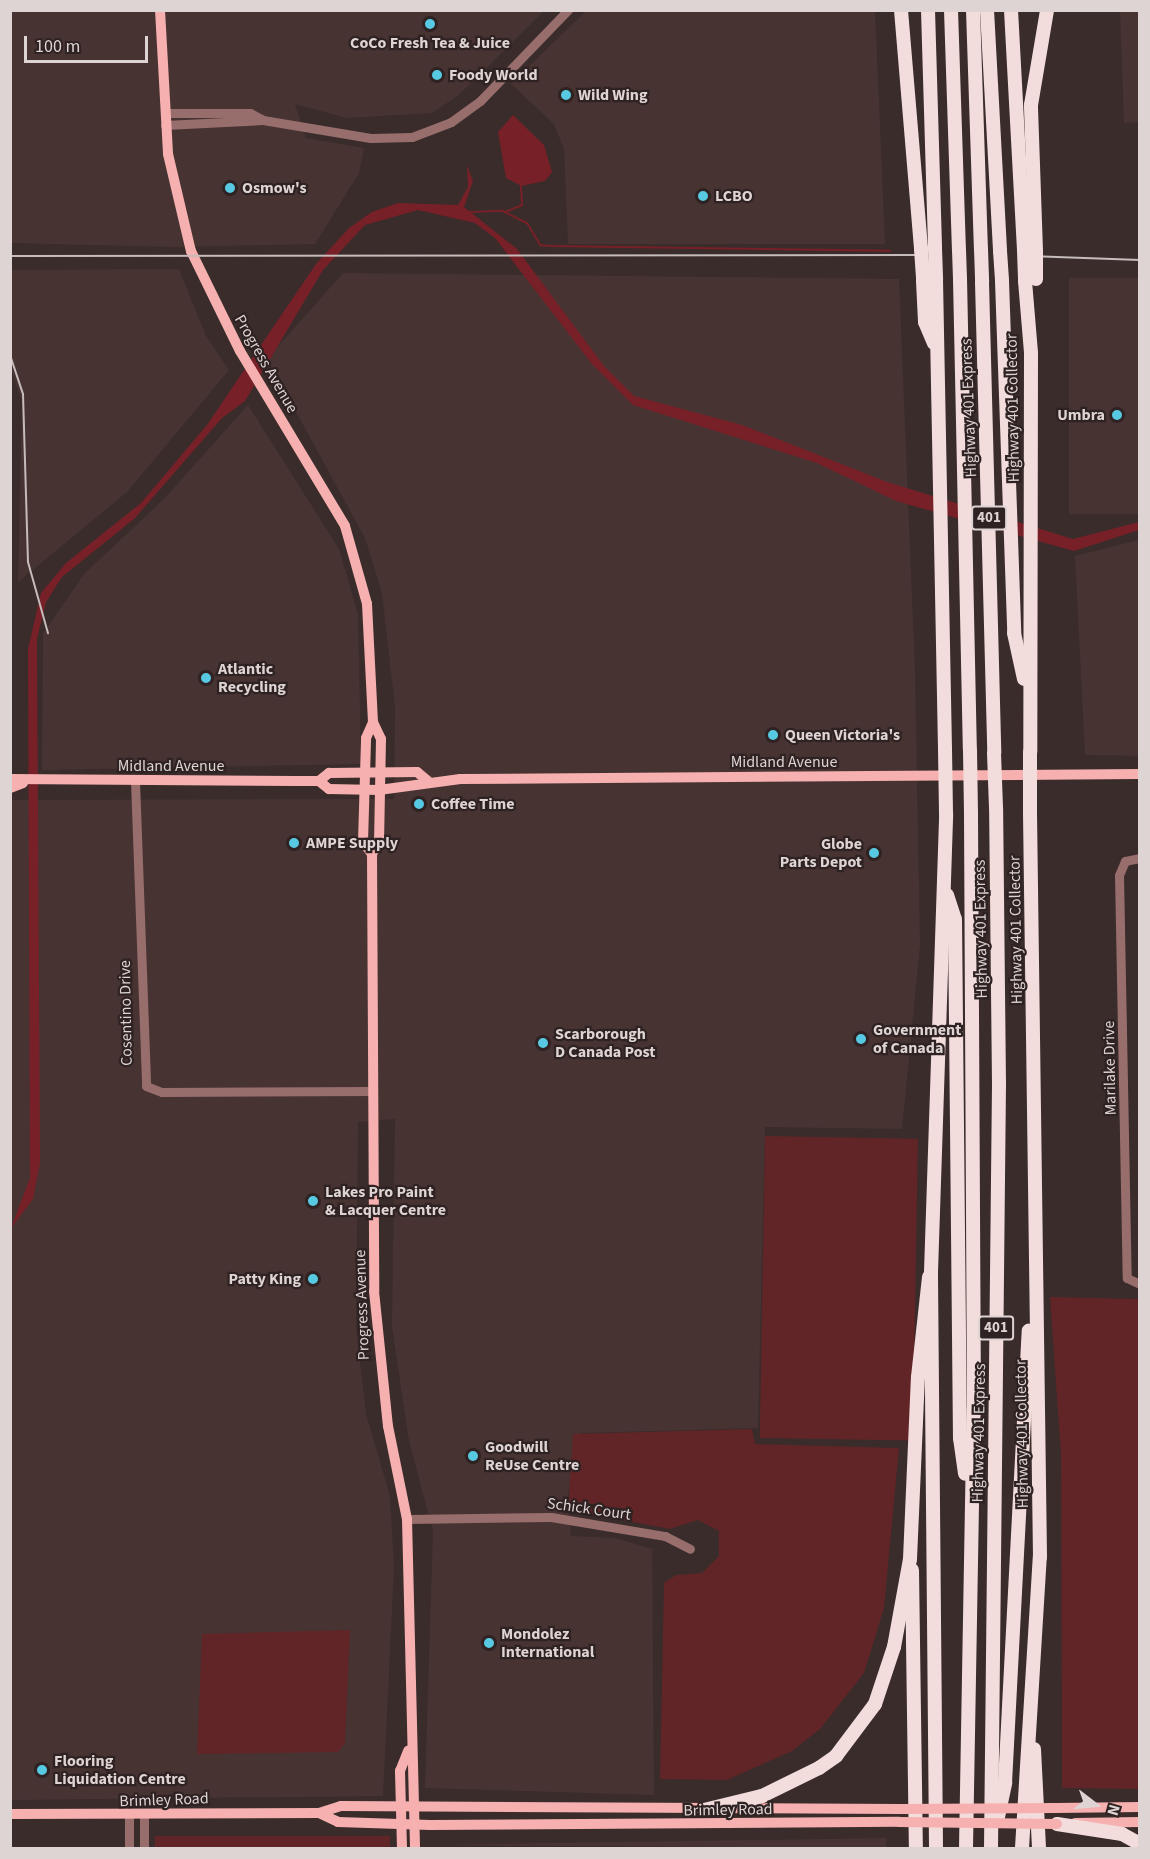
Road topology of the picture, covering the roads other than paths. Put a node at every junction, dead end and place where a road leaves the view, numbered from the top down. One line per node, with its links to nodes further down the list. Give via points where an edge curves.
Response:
1 (160, 10): 10 (main road, Progress Avenue)
2 (568, 10): 11 (street, via 480,101 451,122 412,137 371,138)
3 (901, 10): 13 (highway)
4 (928, 10): 13 (highway)
5 (951, 10): 35 (highway, Highway 401 Express / 401, bridge, via 971,812)
6 (973, 10): 63 (highway, Highway 401 Express / 401, bridge, via 996,808 999,1085)
7 (987, 10): 15 (highway, bridge, via 1002,281 1014,633)
8 (1011, 10): 14 (highway)
9 (1047, 10): 14 (highway, via 1031,105)
10 (165, 113): 11 (street, via 250,113); 12 (main road, Progress Avenue)
11 (263, 120): 12 (street)
12 (165, 125): 16 (main road, Progress Avenue, via 191,251 240,351 345,526 367,604)
13 (928, 249): 30 (highway, bridge, via 938,353)
14 (1030, 250): 15 (highway, Highway 401 Collector / 401, bridge)
15 (1030, 702): 32 (highway, Highway 401 Collector / 401, bridge)
16 (373, 722): 17 (main road, Progress Avenue); 18 (main road, Progress Avenue, via 381,739)
17 (364, 773): 18 (main road, Midland Avenue); 22 (main road, Midland Avenue, via 329,773); 26 (main road, Progress Avenue)
18 (379, 773): 23 (main road, Midland Avenue, via 417,772); 27 (main road, Progress Avenue)
19 (1140, 774): 23 (main road, Midland Avenue)
20 (10, 779): 24 (main road, Midland Avenue)
21 (135, 781): 22 (main road, Midland Avenue); 24 (main road, Midland Avenue); 31 (street, Cosentino Drive, via 146,1086 162,1092)
22 (319, 781): 26 (main road, Midland Avenue, via 329,789)
23 (428, 781): 27 (main road, Midland Avenue, via 418,788)
24 (23, 783): 25 (main road, Midland Avenue)
25 (10, 788)
26 (364, 789): 27 (main road, Midland Avenue); 28 (main road, Progress Avenue, via 363,843)
27 (379, 790): 28 (main road, Progress Avenue, via 379,842)
28 (372, 854): 31 (main road, Progress Avenue)
29 (1140, 858): 34 (street, Marilake Drive, via 1125,861 1119,875 1127,1278)
30 (944, 888): 33 (highway); 35 (highway, via 955,919 960,1438)
31 (372, 1091): 36 (main road, Progress Avenue, via 379,1363)
32 (1036, 1139): 39 (highway, Highway 401 Collector / 401, via 1040,1557); 63 (highway, via 1005,1771)
33 (931, 1272): 38 (highway, via 918,1377); 61 (highway)
34 (1140, 1284)
35 (971, 1516): 62 (highway, Highway 401 Express / 401)
36 (408, 1519): 37 (street, Schick Court, via 551,1517 665,1536); 40 (main road, Progress Avenue)
37 (690, 1549)
38 (910, 1559): 45 (highway, via 886,1677 857,1731 836,1756 792,1783); 60 (highway)
39 (1030, 1726): 64 (highway, Highway 401 Collector / 401); 65 (highway)
40 (408, 1751): 41 (main road, Progress Avenue, via 400,1771); 42 (main road, Progress Avenue, via 414,1767)
41 (400, 1807): 42 (main road, Brimley Road); 47 (main road, Brimley Road, via 341,1806); 51 (main road, Progress Avenue)
42 (414, 1807): 43 (main road, Brimley Road); 52 (main road, Progress Avenue)
43 (547, 1807): 45 (main road, Brimley Road); 53 (main road)
44 (1140, 1807): 45 (main road, Brimley Road, bridge)
45 (704, 1810)
46 (10, 1814): 48 (main road, Brimley Road)
47 (319, 1814): 49 (main road, Brimley Road); 51 (main road, Brimley Road, via 338,1822)
48 (129, 1817): 49 (main road, Brimley Road); 56 (street)
49 (144, 1817): 57 (street)
50 (1140, 1822): 54 (main road, Brimley Road)
51 (400, 1823): 52 (main road, Brimley Road); 58 (main road, Progress Avenue)
52 (414, 1824): 53 (main road, Brimley Road); 59 (main road, Progress Avenue)
53 (547, 1824): 54 (main road, Brimley Road, bridge)
54 (1057, 1824): 55 (highway, via 1122,1834)
55 (1140, 1844)
56 (129, 1848)
57 (144, 1848)
58 (402, 1848)
59 (415, 1848)
60 (916, 1848)
61 (936, 1848)
62 (966, 1848)
63 (992, 1848)
64 (1022, 1848)
65 (1039, 1848)

